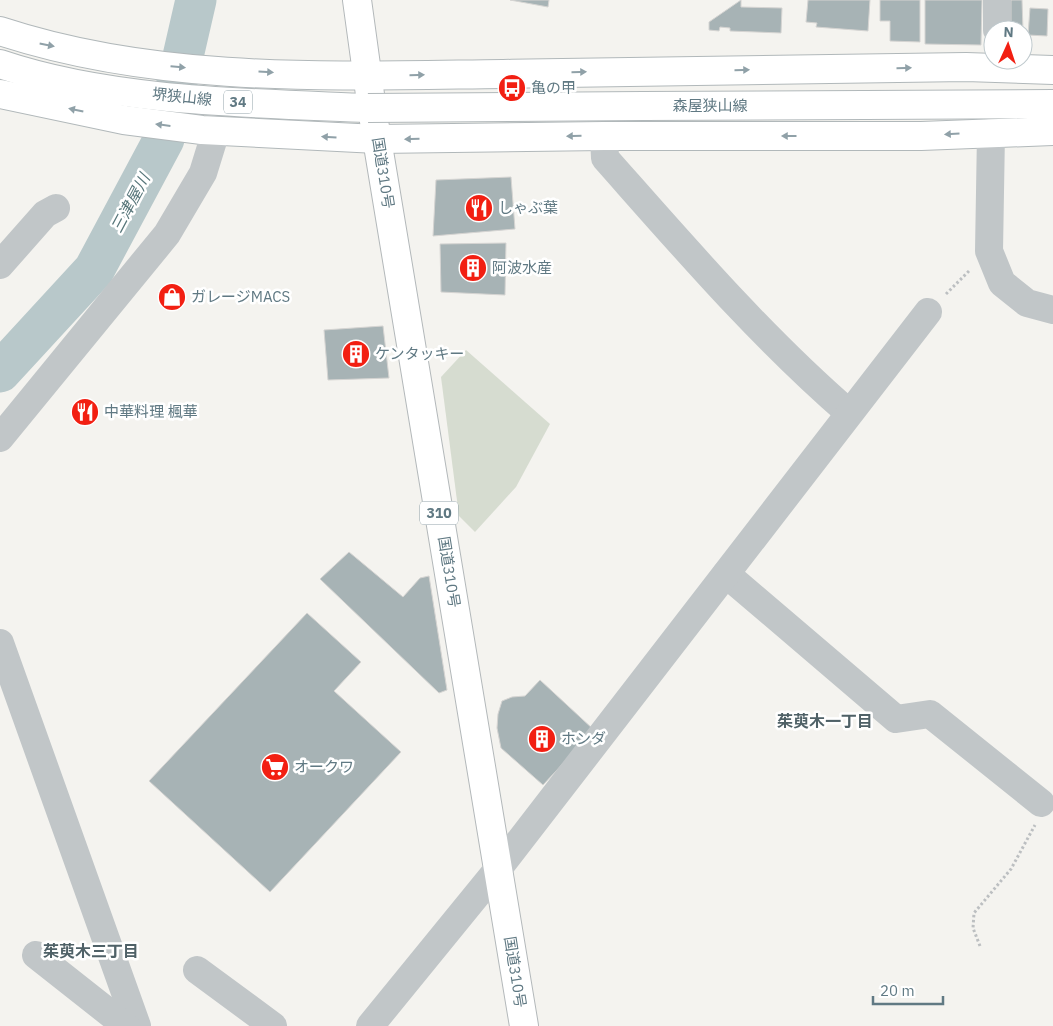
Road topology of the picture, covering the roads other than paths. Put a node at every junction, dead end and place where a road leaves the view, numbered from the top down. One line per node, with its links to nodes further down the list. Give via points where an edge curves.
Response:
1 (357, 0): 9 (main road, 国道310号 / 310)
2 (997, 0): 3 (street)
3 (998, 20)
4 (0, 31): 9 (main road, one-way to 9, via 36,43 139,64)
5 (0, 64): 12 (main road, 堺狭山線 / 34, via 65,81 190,99)
6 (983, 64): 9 (main road, one-way to 6)
7 (1033, 68): 8 (main road)
8 (1053, 70)
9 (368, 75): 17 (main road, 国道310号 / 310)
10 (0, 94): 13 (main road, one-way to 10, via 124,120)
11 (1053, 104): 12 (main road, 森屋狭山線, bridge)
12 (368, 108)
13 (209, 131): 17 (main road, one-way to 13); 23 (street, via 203,173 167,234)
14 (1053, 131): 15 (main road)
15 (991, 133): 16 (main road, one-way to 16); 20 (street, via 989,251 1002,283 1027,303)
16 (604, 136): 17 (main road, one-way to 17); 22 (street, via 605,158 694,259 810,379)
17 (377, 139): 27 (main road, 国道310号 / 310)
18 (56, 208): 19 (street, via 45,214)
19 (0, 265)
20 (1053, 310)
21 (928, 312): 22 (street)
22 (849, 413): 24 (street)
23 (0, 438)
24 (726, 574): 26 (street, via 896,719 930,714); 27 (street)
25 (0, 644): 31 (street)
26 (1041, 803)
27 (498, 869): 33 (street); 34 (main road, 国道310号 / 310)
28 (36, 955): 30 (street)
29 (197, 970): 32 (street)
30 (126, 1026)
31 (137, 1026)
32 (273, 1026)
33 (370, 1026)
34 (524, 1026)

